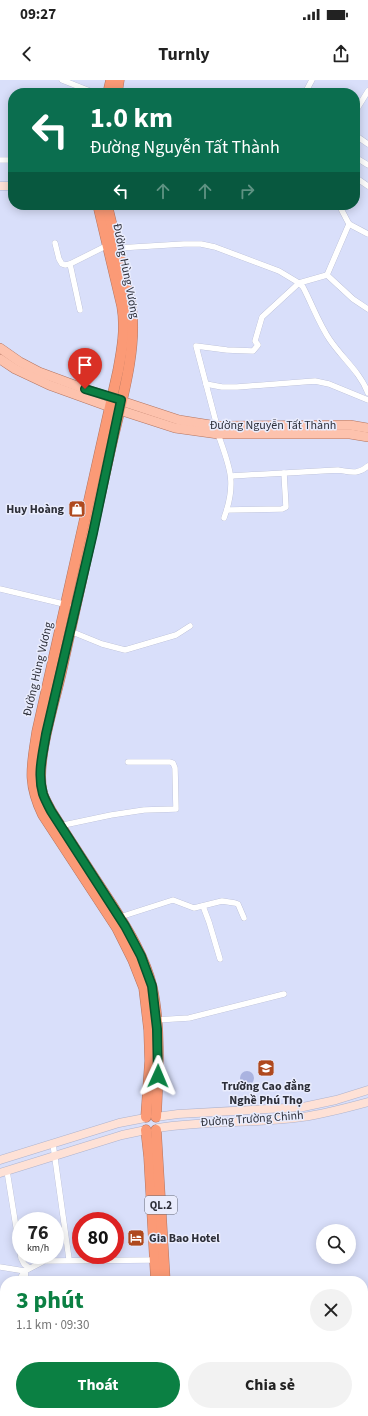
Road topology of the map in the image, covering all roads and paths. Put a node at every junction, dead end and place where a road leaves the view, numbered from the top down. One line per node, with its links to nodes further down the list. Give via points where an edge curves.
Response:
1 (62, 80): 2 (street)
2 (82, 88)
3 (368, 91): 4 (street)
4 (362, 101): 5 (street); 6 (street)
5 (360, 104)
6 (368, 105)
7 (100, 210): 13 (highway, Đường Hùng Vương / QL.2)
8 (108, 210): 13 (highway, Đường Hùng Vương / QL.2)
9 (342, 210): 10 (street)
10 (349, 224): 11 (street); 15 (street)
11 (368, 234)
12 (56, 243): 14 (street, via 62,264)
13 (113, 247): 14 (street); 16 (street, via 201,244 279,271); 25 (highway, Đường Hùng Vương / QL.2, via 132,313 132,340 127,374)
14 (70, 264): 18 (street)
15 (327, 275): 16 (street); 17 (street)
16 (298, 283): 21 (street, via 262,317 255,341 258,345 253,351 196,346); 22 (street, via 330,339)
17 (368, 309)
18 (80, 310)
19 (0, 348): 25 (main road, Đường Nguyễn Tất Thành, via 39,372)
20 (0, 359): 25 (main road, Đường Nguyễn Tất Thành, via 34,379)
21 (206, 384): 24 (street, via 237,387 314,381 329,384); 27 (street)
22 (366, 384): 23 (street)
23 (368, 393)
24 (368, 400)
25 (116, 404): 27 (main road, Đường Nguyễn Tất Thành, via 163,425); 36 (highway, Đường Hùng Vương / QL.2)
26 (368, 428): 28 (main road, Đường Nguyễn Tất Thành, via 350,425)
27 (211, 429): 28 (main road, Đường Nguyễn Tất Thành); 32 (street)
28 (270, 430): 29 (main road, Đường Nguyễn Tất Thành)
29 (368, 437)
30 (368, 466): 31 (street, via 353,473 338,470)
31 (284, 473): 32 (street); 33 (street, via 286,507)
32 (231, 476): 33 (street)
33 (227, 510): 34 (street)
34 (224, 518)
35 (0, 589): 36 (street)
36 (71, 605): 38 (highway, Đường Hùng Vương / QL.2); 40 (highway, Đường Hùng Vương / QL.2, via 32,765 32,786 35,796 43,815)
37 (190, 626): 38 (street, via 176,635 126,650 102,644)
38 (70, 631): 40 (highway, Đường Hùng Vương / QL.2, via 46,734 40,776 44,798)
39 (128, 762): 40 (street, via 173,763 176,809 144,810)
40 (56, 826): 42 (highway, Đường Hùng Vương / QL.2); 49 (highway, Đường Hùng Vương / QL.2, via 117,928 144,988 149,1030)
41 (203, 906): 42 (street, via 192,908 172,900); 43 (street, via 222,901 235,903 238,904); 44 (street)
42 (120, 917): 46 (highway, Đường Hùng Vương / QL.2, via 141,956 152,986)
43 (244, 918)
44 (220, 959)
45 (284, 994): 46 (street, via 189,1018)
46 (156, 1020): 49 (highway, Đường Hùng Vương / QL.2, via 158,1062)
47 (368, 1090): 49 (main road, Đường Trường Chinh, via 303,1107)
48 (368, 1102): 50 (main road, Đường Trường Chinh, via 303,1117 192,1123)
49 (149, 1117): 50 (highway, QL.2, via 159,1120); 50 (highway, QL.2, via 143,1124); 51 (main road, Đường Trường Chinh, via 119,1123)
50 (154, 1129): 52 (main road, Đường Trường Chinh, via 122,1135); 56 (highway, QL.2, via 149,1157); 62 (highway, QL.2)
51 (53, 1144): 52 (street); 53 (main road, Đường Trường Chinh)
52 (55, 1156): 54 (main road, Đường Trường Chinh); 55 (street)
53 (0, 1160)
54 (4, 1172): 58 (street, via 21,1258)
55 (69, 1260): 56 (street); 58 (street, via 44,1261)
56 (155, 1260): 61 (highway, QL.2)
57 (0, 1267): 58 (street)
58 (27, 1270): 59 (street); 60 (street)
59 (22, 1276)
60 (26, 1276)
61 (156, 1276)
62 (165, 1276)

